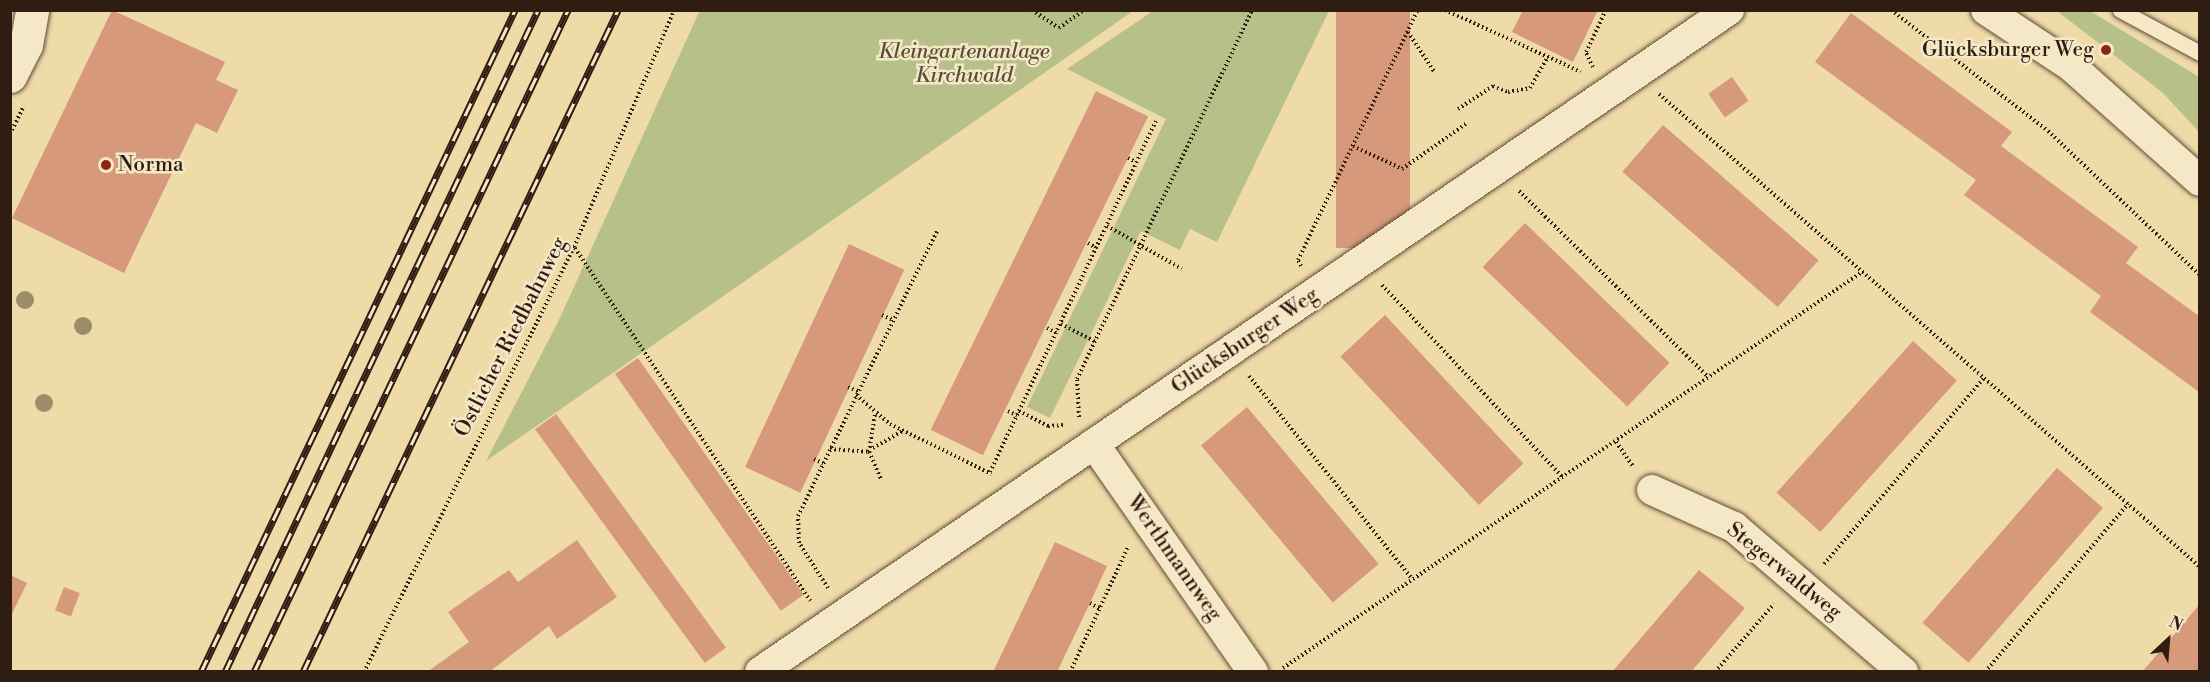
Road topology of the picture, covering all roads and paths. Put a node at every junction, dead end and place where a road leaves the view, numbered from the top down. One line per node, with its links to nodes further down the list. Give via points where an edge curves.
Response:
1 (32, 10): 21 (street, via 26,45)
2 (674, 10): 39 (path, Östlicher Riedbahnweg)
3 (1032, 10): 4 (path, via 1059,28)
4 (1084, 10)
5 (1252, 10): 38 (path)
6 (1418, 10): 15 (path)
7 (1445, 10): 17 (path)
8 (1599, 10): 13 (path)
9 (1729, 10): 20 (street, Glücksburger Weg)
10 (1891, 10): 44 (path, via 2048,131)
11 (1986, 10): 32 (street, via 2106,93)
12 (2120, 10): 16 (lane)
13 (1605, 12): 18 (path, via 1586,52)
14 (1400, 31): 15 (path)
15 (1407, 33): 19 (path); 25 (path)
16 (2199, 53)
17 (1547, 59): 18 (path, via 1578,72); 23 (path, via 1530,88 1508,92 1493,86)
18 (1593, 67): 22 (path)
19 (1434, 73)
20 (1636, 74): 22 (street, Glücksburger Weg); 43 (path)
21 (10, 76)
22 (1607, 94): 31 (street, Glücksburger Weg)
23 (1458, 109)
24 (1359, 116): 25 (path)
25 (1366, 119): 28 (path)
26 (1156, 121): 30 (path)
27 (1467, 123): 28 (path, via 1402,169)
28 (1353, 146): 34 (path)
29 (1128, 158): 30 (path)
30 (1136, 162): 35 (path)
31 (1497, 169): 41 (street, Glücksburger Weg); 53 (path)
32 (2199, 181)
33 (1317, 204): 34 (path)
34 (1323, 207): 45 (path, via 1298,260)
35 (1107, 226): 38 (path); 40 (path)
36 (938, 229): 47 (path)
37 (1088, 243): 40 (path)
38 (1142, 243): 42 (path); 51 (path)
39 (574, 248): 78 (path); 79 (path, Östlicher Riedbahnweg)
40 (1096, 248): 48 (path)
41 (1361, 262): 45 (street, Glücksburger Weg); 67 (path)
42 (1182, 269)
43 (1862, 272): 53 (path); 54 (path)
44 (2199, 275)
45 (1318, 292): 52 (street, Glücksburger Weg)
46 (882, 315): 47 (path)
47 (893, 320): 56 (path)
48 (1061, 324): 50 (path); 51 (path)
49 (1047, 328): 50 (path)
50 (1057, 333): 58 (path)
51 (1095, 341): 61 (path, via 1077,379)
52 (1229, 352): 61 (street, Glücksburger Weg); 74 (path)
53 (1708, 377): 67 (path)
54 (1984, 378): 71 (path); 75 (path)
55 (848, 387): 56 (path)
56 (857, 393): 59 (path); 62 (path)
57 (1008, 411): 58 (path)
58 (1018, 413): 61 (path, via 1048,426); 66 (path)
59 (875, 414): 60 (path); 63 (path)
60 (903, 431): 63 (path); 66 (path)
61 (1087, 435): 70 (street, Glücksburger Weg); 72 (street, Werthmannweg)
62 (830, 449): 63 (path); 65 (path)
63 (871, 450): 68 (path)
64 (814, 459): 65 (path)
65 (823, 464): 78 (path, via 796,528 799,543)
66 (990, 472): 70 (path)
67 (1562, 477): 74 (path)
68 (881, 479)
69 (1652, 490): 75 (street, Stegerwaldweg, via 1734,526)
70 (1016, 498): 78 (street, Glücksburger Weg)
71 (2128, 504): 73 (path); 86 (path)
72 (1144, 513): 77 (path); 82 (street, Werthmannweg)
73 (2199, 567)
74 (1412, 579): 83 (path)
75 (1801, 582): 84 (path); 85 (street, Stegerwaldweg)
76 (1090, 603): 77 (path)
77 (1100, 609): 81 (path)
78 (836, 621): 80 (street, Glücksburger Weg)
79 (364, 672)
80 (760, 672)
81 (1070, 672)
82 (1253, 672)
83 (1278, 672)
84 (1715, 672)
85 (1903, 672)
86 (1985, 672)

